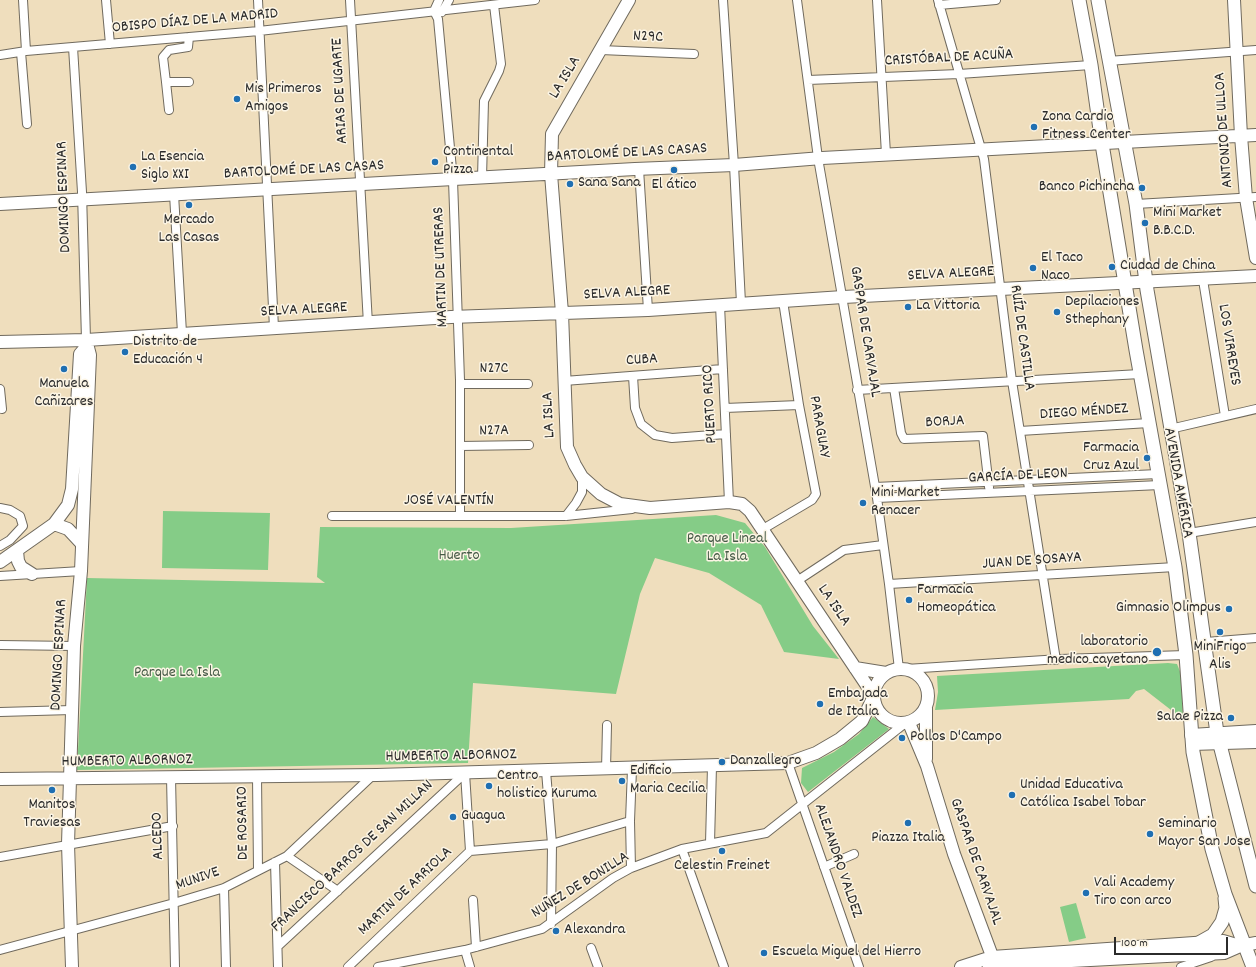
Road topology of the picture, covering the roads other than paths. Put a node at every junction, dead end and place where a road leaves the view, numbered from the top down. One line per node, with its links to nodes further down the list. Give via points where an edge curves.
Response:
1 (23, 0): 27 (street)
2 (106, 0): 23 (street)
3 (258, 0): 21 (street)
4 (350, 0): 20 (street, ARIAS DE UGARTE)
5 (440, 0): 19 (street)
6 (449, 0): 18 (street)
7 (535, 0): 17 (street)
8 (629, 0): 25 (street, LA ISLA)
9 (723, 0): 47 (street)
10 (797, 0): 35 (street, GASPAR DE CARVAJAL)
11 (878, 0): 34 (street)
12 (996, 0): 16 (street)
13 (1079, 0): 32 (main road, AVENIDA AMÉRICA)
14 (1098, 0): 31 (main road, AVENIDA AMÉRICA)
15 (1234, 0): 28 (street, ANTONIO DE ULLOA)
16 (938, 3): 33 (street, RUÍZ DE CASTILLA)
17 (494, 5): 18 (street); 50 (street, via 500,64 484,101)
18 (444, 10): 19 (street)
19 (436, 14): 20 (street, OBISPO DÍAZ DE LA MADRID); 51 (street, MARTIN DE UTRERAS)
20 (351, 20): 21 (street, OBISPO DÍAZ DE LA MADRID); 52 (street, ARIAS DE UGARTE)
21 (259, 31): 22 (street, OBISPO DÍAZ DE LA MADRID); 53 (street)
22 (189, 37): 23 (street, OBISPO DÍAZ DE LA MADRID); 36 (street, via 188,47 165,53)
23 (110, 44): 24 (street, OBISPO DÍAZ DE LA MADRID)
24 (73, 47): 27 (street, OBISPO DÍAZ DE LA MADRID); 56 (street, DOMINGO ESPINAR)
25 (601, 50): 29 (street, N29C); 49 (street, LA ISLA, via 554,131)
26 (1256, 50): 28 (street)
27 (24, 51): 30 (street, OBISPO DÍAZ DE LA MADRID); 39 (street)
28 (1236, 51): 31 (street); 41 (street, ANTONIO DE ULLOA)
29 (694, 54)
30 (0, 55)
31 (1108, 61): 42 (main road, AVENIDA AMÉRICA)
32 (1091, 65): 33 (street, CRISTÓBAL DE ACUÑA); 43 (main road, AVENIDA AMÉRICA)
33 (959, 74): 34 (street, CRISTÓBAL DE ACUÑA); 44 (street, RUÍZ DE CASTILLA)
34 (881, 77): 35 (street, CRISTÓBAL DE ACUÑA); 45 (street)
35 (808, 80): 46 (street, GASPAR DE CARVAJAL)
36 (166, 82): 37 (street); 38 (street)
37 (189, 82)
38 (169, 110)
39 (27, 124)
40 (1256, 135): 41 (street, BARTOLOMÉ DE LAS CASAS)
41 (1241, 136): 42 (street, BARTOLOMÉ DE LAS CASAS); 55 (street, ANTONIO DE ULLOA)
42 (1124, 142): 43 (street, BARTOLOMÉ DE LAS CASAS); 58 (main road, AVENIDA AMÉRICA)
43 (1102, 144): 44 (street, BARTOLOMÉ DE LAS CASAS); 62 (main road, AVENIDA AMÉRICA)
44 (980, 150): 45 (street, BARTOLOMÉ DE LAS CASAS); 64 (street, RUÍZ DE CASTILLA, via 984,159)
45 (886, 154): 46 (street, BARTOLOMÉ DE LAS CASAS)
46 (818, 158): 47 (street, BARTOLOMÉ DE LAS CASAS); 65 (street, GASPAR DE CARVAJAL)
47 (734, 165): 48 (street, BARTOLOMÉ DE LAS CASAS); 67 (street)
48 (639, 169): 49 (street, BARTOLOMÉ DE LAS CASAS); 69 (street)
49 (551, 174): 50 (street, BARTOLOMÉ DE LAS CASAS); 70 (street, LA ISLA)
50 (482, 178): 51 (street, BARTOLOMÉ DE LAS CASAS)
51 (453, 180): 52 (street, BARTOLOMÉ DE LAS CASAS); 71 (street, MARTIN DE UTRERAS)
52 (361, 184): 53 (street, BARTOLOMÉ DE LAS CASAS); 72 (street, ARIAS DE UGARTE)
53 (267, 189): 54 (street, BARTOLOMÉ DE LAS CASAS); 73 (street)
54 (174, 194): 56 (street, BARTOLOMÉ DE LAS CASAS); 74 (street)
55 (1251, 197): 58 (street); 59 (street, ANTONIO DE ULLOA)
56 (82, 199): 57 (street, BARTOLOMÉ DE LAS CASAS); 76 (street, DOMINGO ESPINAR)
57 (0, 204)
58 (1136, 204): 63 (main road, AVENIDA AMÉRICA)
59 (1256, 258)
60 (1256, 276): 61 (street, SELVA ALEGRE)
61 (1203, 280): 63 (street, SELVA ALEGRE); 91 (street, LOS VIRREYES)
62 (1125, 282): 63 (street, SELVA ALEGRE); 64 (street, SELVA ALEGRE); 78 (main road, AVENIDA AMÉRICA)
63 (1146, 283): 93 (main road, AVENIDA AMÉRICA)
64 (1000, 289): 65 (street, SELVA ALEGRE); 81 (street, RUÍZ DE CASTILLA)
65 (843, 297): 66 (street, SELVA ALEGRE); 86 (street, GASPAR DE CARVAJAL)
66 (783, 302): 67 (street, SELVA ALEGRE); 87 (street, PARAGUAY)
67 (741, 303): 68 (street, SELVA ALEGRE)
68 (720, 305): 69 (street, SELVA ALEGRE); 77 (street, PUERTO RICO)
69 (648, 310): 70 (street, SELVA ALEGRE)
70 (562, 313): 71 (street, SELVA ALEGRE); 80 (street, LA ISLA)
71 (458, 317): 72 (street, SELVA ALEGRE); 82 (street, MARTIN DE UTRERAS)
72 (368, 324): 73 (street, SELVA ALEGRE)
73 (274, 328): 74 (street, SELVA ALEGRE)
74 (182, 333): 76 (street, SELVA ALEGRE)
75 (0, 342): 76 (street, SELVA ALEGRE)
76 (86, 343): 113 (street, DOMINGO ESPINAR, via 80,354 72,488 68,505); 117 (street, DOMINGO ESPINAR, via 90,355)
77 (723, 369): 79 (street, CUBA); 88 (street, PUERTO RICO)
78 (1140, 374): 81 (street); 92 (main road, AVENIDA AMÉRICA)
79 (633, 376): 80 (street, CUBA); 95 (street, via 635,408 641,424 655,435 672,438)
80 (564, 381): 98 (street, LA ISLA, via 567,447)
81 (1012, 381): 85 (street); 94 (street, RUÍZ DE CASTILLA)
82 (460, 384): 83 (street, N27C); 97 (street, MARTIN DE UTRERAS)
83 (528, 384)
84 (0, 388): 89 (street)
85 (894, 388): 86 (street); 101 (street, BORJA, via 904,439 983,436)
86 (857, 390): 102 (street, GASPAR DE CARVAJAL)
87 (799, 405): 88 (street); 114 (street, PARAGUAY, via 816,496)
88 (725, 408): 95 (street, PUERTO RICO)
89 (2, 409)
90 (1256, 410): 91 (street)
91 (1225, 416): 93 (street)
92 (1149, 423): 94 (street, DIEGO MÉNDEZ); 99 (main road, AVENIDA AMÉRICA)
93 (1170, 429): 115 (main road, AVENIDA AMÉRICA)
94 (1020, 431): 100 (street, RUÍZ DE CASTILLA)
95 (726, 434): 106 (street, PUERTO RICO)
96 (529, 445): 97 (street, N27A)
97 (460, 446): 110 (street, MARTIN DE UTRERAS)
98 (582, 477): 108 (street, LA ISLA, via 601,494 620,504); 111 (street, via 582,492)
99 (1159, 479): 100 (street, GARCÍA DE LEON); 103 (street, GARCÍA DE LEON); 122 (main road, AVENIDA AMÉRICA)
100 (1028, 480): 101 (street, GARCÍA DE LEON); 103 (street, RUÍZ DE CASTILLA)
101 (988, 482): 102 (street, GARCÍA DE LEON); 104 (street, BORJA)
102 (875, 487): 105 (street, GASPAR DE CARVAJAL)
103 (1030, 490): 104 (street, GARCÍA DE LEON); 125 (street, RUÍZ DE CASTILLA)
104 (990, 492): 105 (street, GARCÍA DE LEON)
105 (877, 498): 118 (street, GASPAR DE CARVAJAL)
106 (729, 502): 108 (street, LA ISLA); 114 (street, LA ISLA, via 742,504)
107 (0, 508): 116 (street, via 10,510 22,520 23,526)
108 (650, 508): 111 (street, JOSÉ VALENTÍN)
109 (332, 516): 110 (street, JOSÉ VALENTÍN)
110 (460, 516): 111 (street, JOSÉ VALENTÍN)
111 (566, 516)
112 (1256, 522): 115 (street)
113 (54, 524): 117 (street, via 68,529); 120 (street, DOMINGO ESPINAR)
114 (763, 529): 127 (street, LA ISLA)
115 (1189, 533): 130 (main road, AVENIDA AMÉRICA)
116 (10, 540): 119 (street); 120 (street)
117 (82, 544): 123 (street, DOMINGO ESPINAR)
118 (883, 545): 127 (street, via 844,550); 128 (street, GASPAR DE CARVAJAL)
119 (0, 546)
120 (17, 551): 121 (street, DOMINGO ESPINAR); 124 (street, via 21,567)
121 (0, 562)
122 (1175, 567): 125 (street, JUAN DE SOSAYA); 133 (main road, AVENIDA AMÉRICA)
123 (81, 571): 124 (street); 132 (street, DOMINGO ESPINAR)
124 (32, 574): 126 (street)
125 (1044, 575): 128 (street, JUAN DE SOSAYA); 134 (street, RUÍZ DE CASTILLA)
126 (0, 576)
127 (798, 581): 135 (street, LA ISLA)
128 (889, 584): 136 (street, GASPAR DE CARVAJAL)
129 (1256, 638): 130 (street)
130 (1206, 642): 145 (main road, AVENIDA AMÉRICA)
131 (0, 645): 132 (street)
132 (74, 646): 140 (street, DOMINGO ESPINAR)
133 (1186, 655): 134 (street); 146 (main road, AVENIDA AMÉRICA)
134 (1056, 660): 136 (street)
135 (855, 668): 137 (street); 138 (street, LA ISLA)
136 (902, 669): 137 (street); 139 (street, GASPAR DE CARVAJAL, via 918,674 926,684)
137 (886, 673): 138 (street, via 875,687)
138 (874, 696): 142 (street, via 875,705 886,720); 148 (street, HUMBERTO ALBORNOZ, via 862,721 840,739 816,753)
139 (926, 708): 142 (street, via 922,715); 150 (street, GASPAR DE CARVAJAL)
140 (72, 710): 141 (street); 159 (street, DOMINGO ESPINAR)
141 (0, 712)
142 (906, 723): 150 (street, GASPAR DE CARVAJAL); 160 (street, NUÑEZ DE BONILLA)
143 (607, 725): 152 (street)
144 (1256, 731): 145 (street)
145 (1218, 738): 146 (street); 147 (street); 175 (main road, AVENIDA AMÉRICA)
146 (1192, 740): 178 (main road, AVENIDA AMÉRICA, via 1212,849)
147 (1256, 742)
148 (788, 764): 149 (street, HUMBERTO ALBORNOZ); 160 (street, ALEJANDRO VALDEZ)
149 (712, 766): 151 (street, HUMBERTO ALBORNOZ); 163 (street)
150 (927, 766): 191 (street, GASPAR DE CARVAJAL, via 954,854)
151 (632, 769): 152 (street, HUMBERTO ALBORNOZ); 161 (street)
152 (606, 770): 153 (street, HUMBERTO ALBORNOZ)
153 (546, 771): 154 (street, HUMBERTO ALBORNOZ); 165 (street)
154 (465, 773): 155 (street, HUMBERTO ALBORNOZ); 167 (street); 177 (street, FRANCISCO BARROS DE SAN MILLAN)
155 (373, 775): 156 (street, HUMBERTO ALBORNOZ); 170 (street, MUNIVE)
156 (257, 776): 157 (street, HUMBERTO ALBORNOZ); 174 (street, DE ROSARIO)
157 (171, 777): 159 (street, HUMBERTO ALBORNOZ); 162 (street, ALCEDO)
158 (0, 779): 159 (street, HUMBERTO ALBORNOZ)
159 (70, 779): 164 (street, DOMINGO ESPINAR)
160 (803, 805): 163 (street, NUÑEZ DE BONILLA, via 766,833); 172 (street, ALEJANDRO VALDEZ)
161 (630, 821): 165 (street, MARTIN DE ARRIOLA); 173 (street)
162 (172, 826): 164 (street); 180 (street, ALCEDO)
163 (710, 843): 166 (street, NUÑEZ DE BONILLA)
164 (68, 844): 169 (street); 182 (street, DOMINGO ESPINAR)
165 (552, 844): 167 (street, MARTIN DE ARRIOLA); 181 (street)
166 (682, 849): 173 (street, NUÑEZ DE BONILLA); 200 (street)
167 (470, 851): 196 (street, MARTIN DE ARRIOLA)
168 (854, 854): 172 (street)
169 (0, 856)
170 (288, 856): 171 (street, MUNIVE); 177 (street)
171 (275, 862): 174 (street, MUNIVE); 185 (street, DE ROSARIO)
172 (824, 867): 201 (street, ALEJANDRO VALDEZ)
173 (631, 868): 181 (street, NUÑEZ DE BONILLA, via 613,878)
174 (258, 870): 176 (street, MUNIVE)
175 (1256, 886)
176 (224, 888): 180 (street, MUNIVE); 194 (street)
177 (338, 891): 185 (street, FRANCISCO BARROS DE SAN MILLAN)
178 (1225, 894): 183 (main road, via 1226,908 1222,922 1213,936); 184 (main road, AVENIDA AMÉRICA)
179 (473, 900): 186 (street)
180 (174, 903): 182 (street, MUNIVE); 193 (street, ALCEDO)
181 (551, 924): 186 (street, NUÑEZ DE BONILLA, via 542,929)
182 (71, 930): 188 (street, MUNIVE); 192 (street, DOMINGO ESPINAR)
183 (1197, 944): 184 (street, via 1223,942); 191 (street)
184 (1247, 945): 190 (street); 204 (main road, AVENIDA AMÉRICA)
185 (278, 946): 195 (street, DE ROSARIO)
186 (476, 947): 189 (street, NUÑEZ DE BONILLA)
187 (591, 948): 199 (street)
188 (0, 950)
189 (465, 950): 197 (street, NUÑEZ DE BONILLA); 198 (street)
190 (1224, 953): 191 (street); 203 (street)
191 (993, 964): 202 (street)
192 (72, 967)
193 (175, 967)
194 (226, 967)
195 (278, 967)
196 (348, 967)
197 (378, 967)
198 (470, 967)
199 (598, 967)
200 (724, 967)
201 (859, 967)
202 (961, 967)
203 (1181, 967)
204 (1253, 967)

